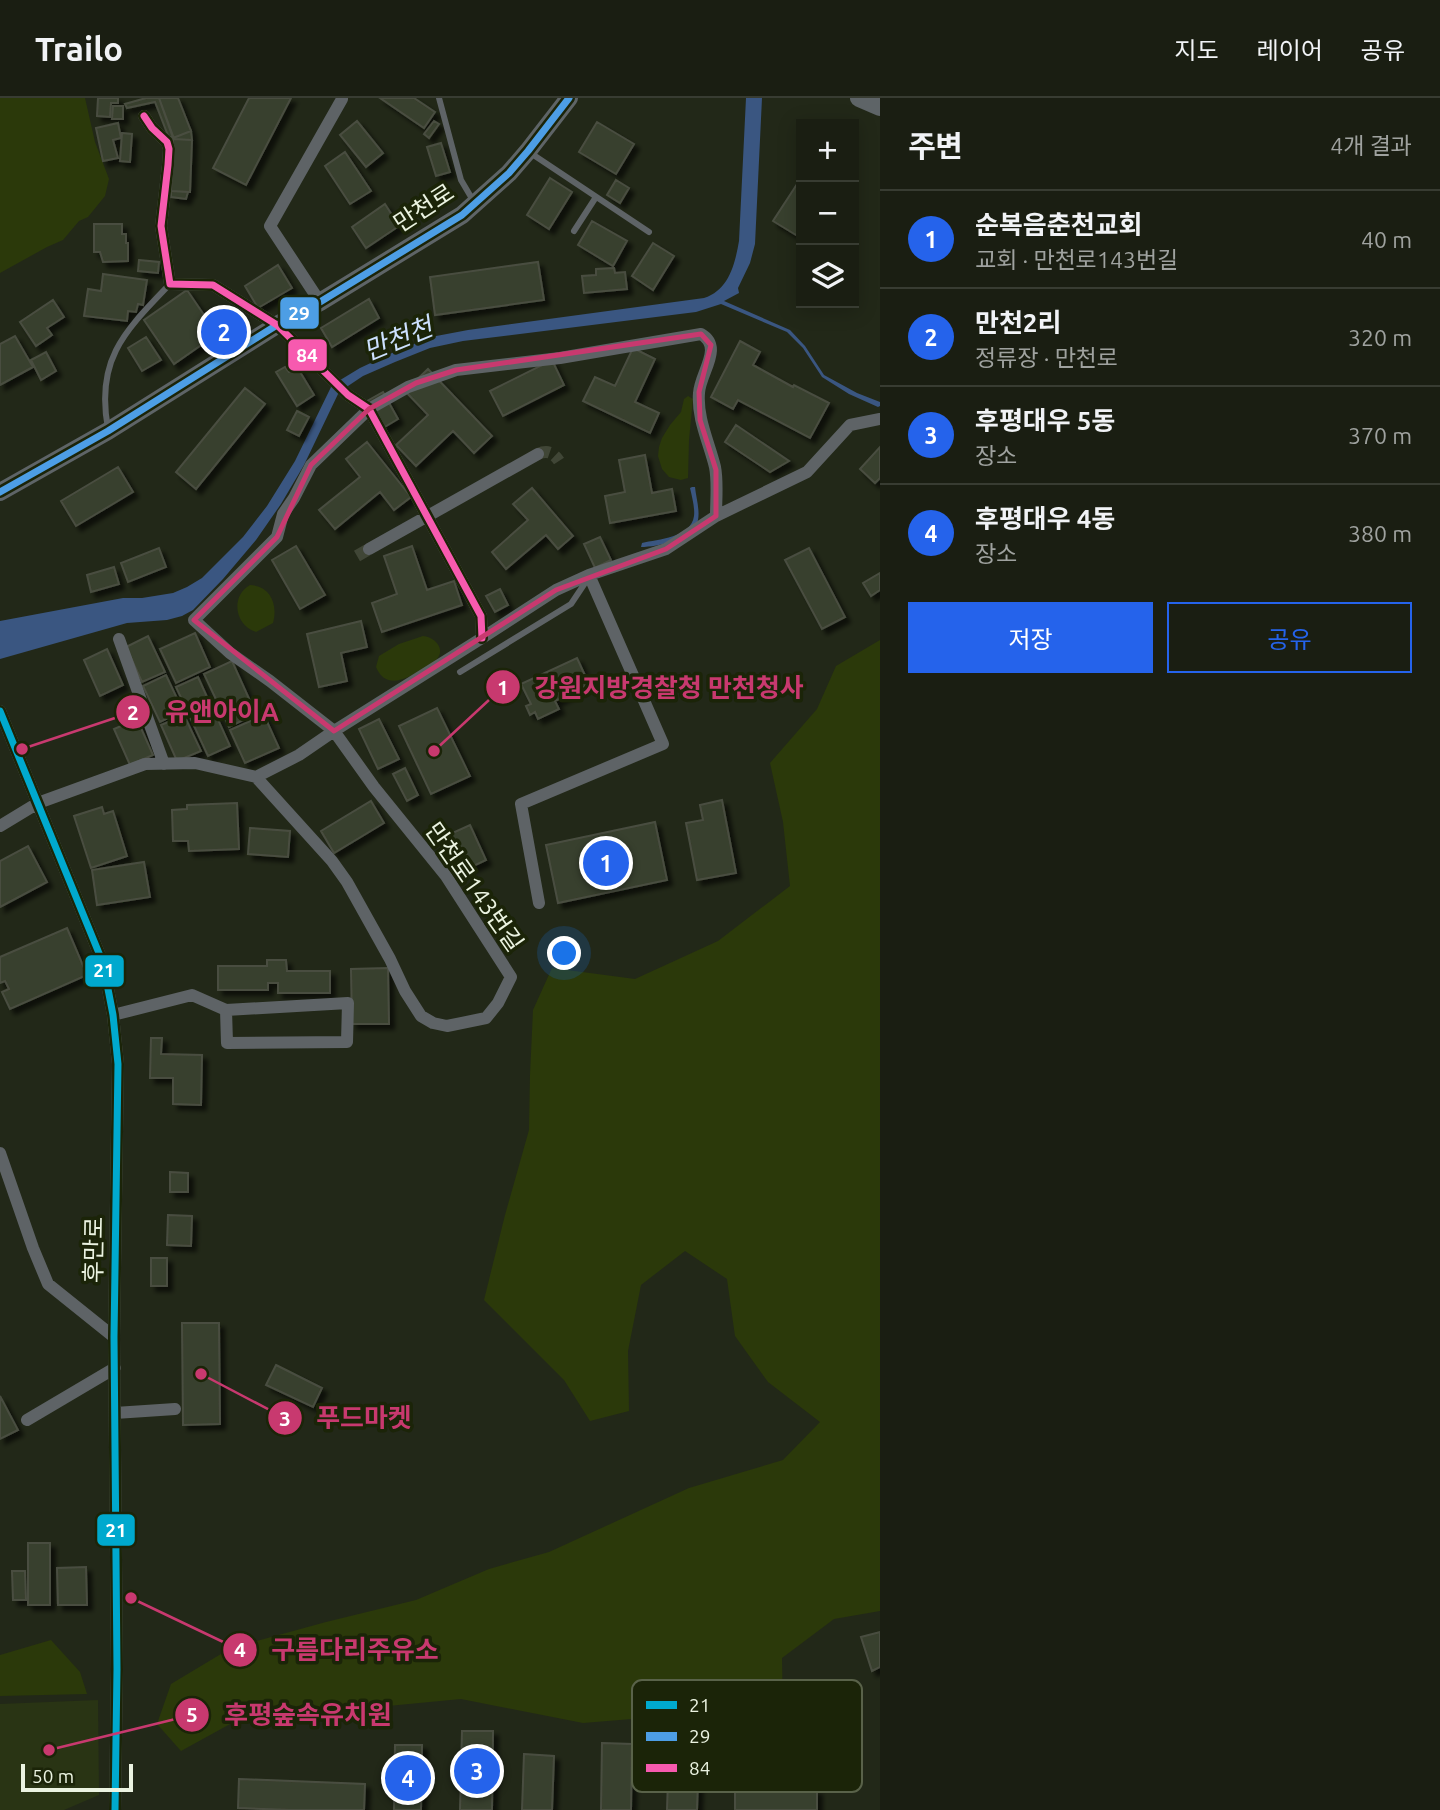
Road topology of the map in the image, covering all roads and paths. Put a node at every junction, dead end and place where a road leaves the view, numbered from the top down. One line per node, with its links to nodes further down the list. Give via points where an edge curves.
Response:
1 (439, 98): 9 (lane, via 461,180)
2 (569, 98): 7 (street, 만천로)
3 (859, 98): 5 (street)
4 (342, 99): 13 (street, via 270,226)
5 (880, 107)
6 (144, 116): 12 (street, via 169,149 161,226)
7 (528, 151): 8 (lane); 9 (street, 만천로)
8 (596, 197): 10 (lane); 11 (lane)
9 (475, 204): 13 (street, 만천로)
10 (575, 231)
11 (649, 232)
12 (170, 284): 14 (street, via 213,285); 17 (lane, via 133,323 116,350 105,387)
13 (320, 302): 14 (street, 만천로)
14 (277, 325): 15 (street, via 348,395); 17 (street, 만천로)
15 (369, 409): 20 (street); 21 (street, via 408,387 456,370 705,335 711,345 699,392 700,420 716,470); 28 (street, via 311,465 283,514 277,537 194,620)
16 (880, 419): 21 (street, via 850,425 807,472)
17 (108, 431): 19 (street, 만천로)
18 (538, 454): 20 (street)
19 (0, 492)
20 (427, 516): 22 (street); 24 (street, via 481,616)
21 (716, 516): 23 (street, via 666,550)
22 (369, 549)
23 (589, 575): 24 (street, via 556,590); 26 (lane, via 571,604); 33 (street, 만천로143번길, via 663,744 521,804)
24 (482, 638): 28 (street)
25 (119, 639): 29 (street)
26 (460, 672)
27 (0, 711): 31 (street, 후만로)
28 (334, 731): 30 (street); 30 (street, 만천로143번길, via 446,876 511,977 486,1018 447,1026 421,1016 347,882)
29 (164, 764): 30 (street, via 195,762); 31 (street, via 145,764)
30 (256, 777)
31 (38, 803): 32 (street); 35 (street, 후만로, via 103,963)
32 (0, 826)
33 (539, 903)
34 (226, 1010): 34 (street, via 227,1042 347,1042 348,1003); 35 (street, via 192,995)
35 (113, 1015): 37 (street, 후만로, via 118,1064)
36 (0, 1153): 37 (street, via 48,1284)
37 (114, 1337): 38 (street, 후만로)
38 (115, 1368): 40 (street, 후만로); 41 (street)
39 (175, 1409): 40 (street)
40 (115, 1413): 42 (street, 후만로)
41 (27, 1420)
42 (115, 1810)

